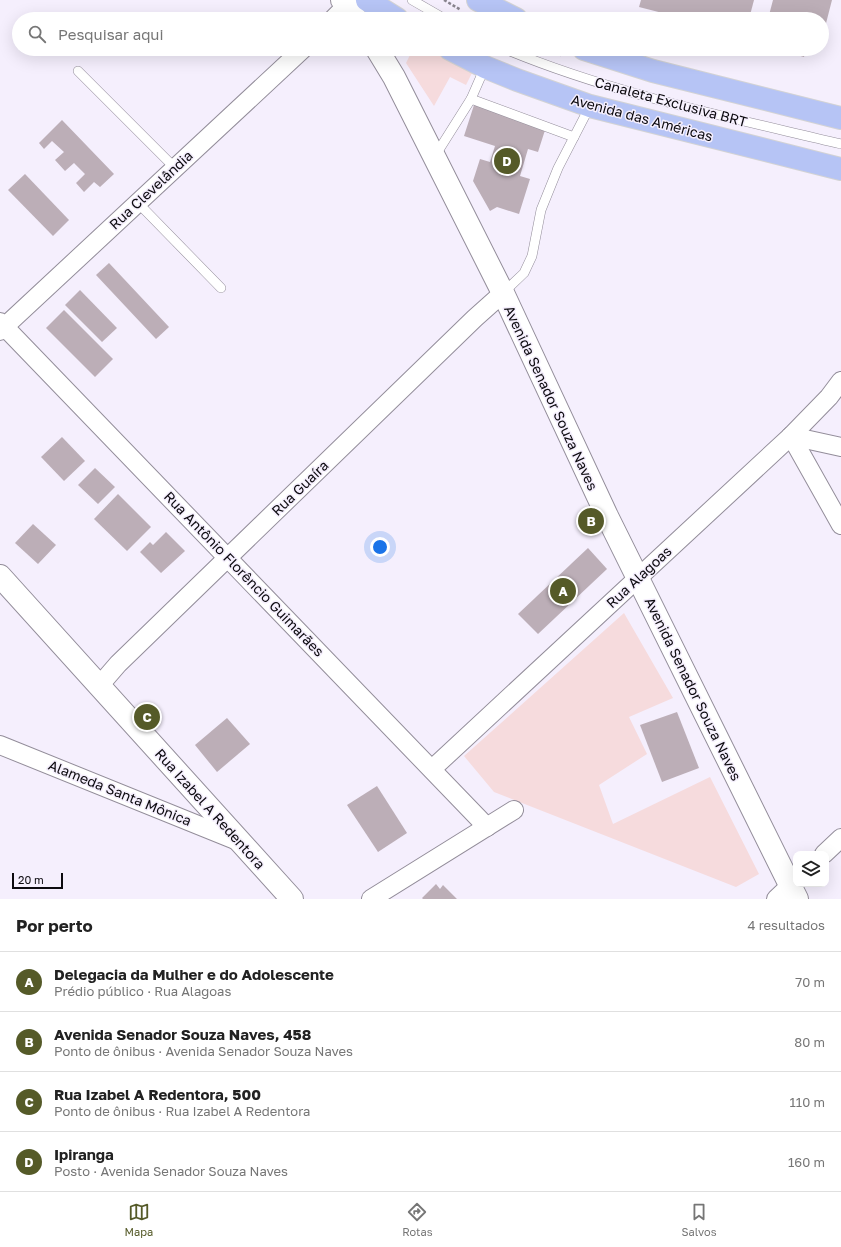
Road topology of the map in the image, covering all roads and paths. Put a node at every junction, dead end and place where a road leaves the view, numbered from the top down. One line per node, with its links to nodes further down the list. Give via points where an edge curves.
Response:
1 (367, 0): 4 (main road)
2 (412, 0): 5 (lane)
3 (478, 0): 6 (main road)
4 (386, 12)
5 (433, 12)
6 (502, 12)
7 (296, 56): 20 (street, Rua Clevelândia)
8 (380, 56): 19 (main road, Avenida Senador Souza Naves, via 394,77)
9 (464, 56): 12 (main road, Avenida das Américas)
10 (523, 56): 18 (lane, Canaleta Exclusiva BRT, via 591,81)
11 (606, 56): 16 (main road, via 653,71)
12 (485, 67): 14 (lane); 15 (main road, Avenida das Américas)
13 (78, 71): 20 (lane)
14 (471, 99): 17 (lane); 19 (lane)
15 (590, 106): 17 (lane); 21 (main road, Avenida das Américas)
16 (841, 118)
17 (574, 137): 24 (lane, via 558,168 542,210 532,256 524,273)
18 (841, 144)
19 (434, 157): 24 (main road, Avenida Senador Souza Naves)
20 (176, 168): 22 (street, Rua Clevelândia)
21 (841, 169)
22 (138, 203): 23 (lane); 25 (street, Rua Clevelândia)
23 (220, 288)
24 (503, 294): 30 (street, Rua Guaíra, via 475,318); 32 (main road, Avenida Senador Souza Naves)
25 (1, 327): 30 (street, Rua Antônio Florêncio Guimarães)
26 (841, 381): 27 (street, Rua Alagoas)
27 (791, 436): 28 (street); 29 (street); 32 (street, Rua Alagoas)
28 (841, 447)
29 (841, 525)
30 (228, 558): 33 (street, Rua Guaíra, via 118,664); 35 (street, Rua Antônio Florêncio Guimarães)
31 (0, 576): 33 (main road, Rua Izabel A Redentora)
32 (638, 578): 35 (street, Rua Alagoas); 41 (main road, Avenida Senador Souza Naves)
33 (99, 686): 39 (main road, Rua Izabel A Redentora)
34 (0, 745): 39 (street, Alameda Santa Mônica)
35 (432, 770): 37 (street, Rua Antônio Florêncio Guimarães)
36 (514, 810): 37 (street)
37 (488, 827): 43 (street)
38 (841, 838): 40 (street)
39 (240, 842): 42 (main road, Rua Izabel A Redentora)
40 (827, 851)
41 (793, 893)
42 (292, 899)
43 (371, 899)

